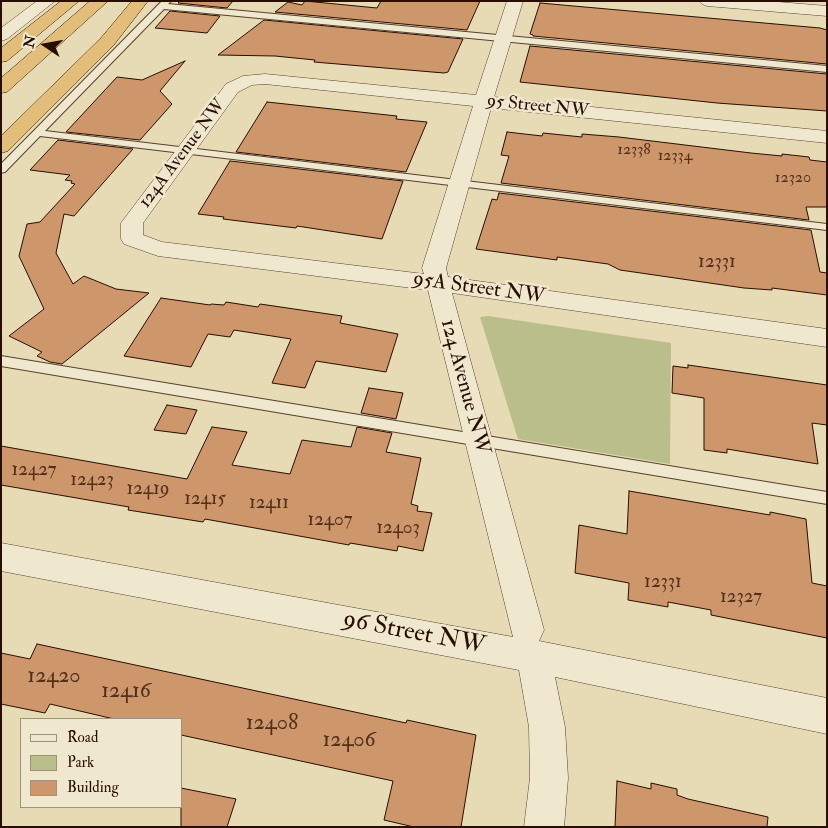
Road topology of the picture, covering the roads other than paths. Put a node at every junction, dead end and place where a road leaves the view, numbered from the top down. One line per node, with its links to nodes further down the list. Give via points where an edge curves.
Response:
1 (47, 1): 10 (street)
2 (71, 1): 12 (highway)
3 (100, 1): 15 (highway)
4 (134, 1): 17 (highway)
5 (140, 1): 20 (highway, via 107,42)
6 (515, 1): 11 (street, 124 Avenue NW)
7 (707, 1): 9 (street)
8 (164, 4): 11 (lane); 18 (lane)
9 (827, 12)
10 (1, 36)
11 (503, 39): 13 (lane); 16 (street, 124 Avenue NW)
12 (1, 57)
13 (827, 69)
14 (249, 80): 16 (street, 95 Street NW, via 266,79); 21 (street, 124A Avenue NW, via 232,88)
15 (1, 88)
16 (484, 102): 19 (street, 95 Street NW); 23 (street, 124 Avenue NW)
17 (1, 123)
18 (38, 133): 21 (lane); 22 (lane)
19 (827, 138)
20 (1, 147)
21 (186, 150): 23 (lane); 25 (street, 124A Avenue NW, via 132,223)
22 (1, 170)
23 (458, 183): 24 (lane); 26 (street, 124 Avenue NW, via 434,268)
24 (827, 227)
25 (132, 239): 26 (street, 95A Street NW, via 158,249)
26 (437, 283): 27 (street, 95A Street NW); 29 (street, 124 Avenue NW)
27 (827, 338)
28 (1, 361): 29 (lane)
29 (479, 441): 30 (lane); 32 (street, 124 Avenue NW)
30 (827, 498)
31 (1, 557): 32 (street, 96 Street NW)
32 (538, 649): 33 (street, 96 Street NW); 34 (street, 124 Avenue NW, via 549,778)
33 (827, 716)
34 (544, 827)

